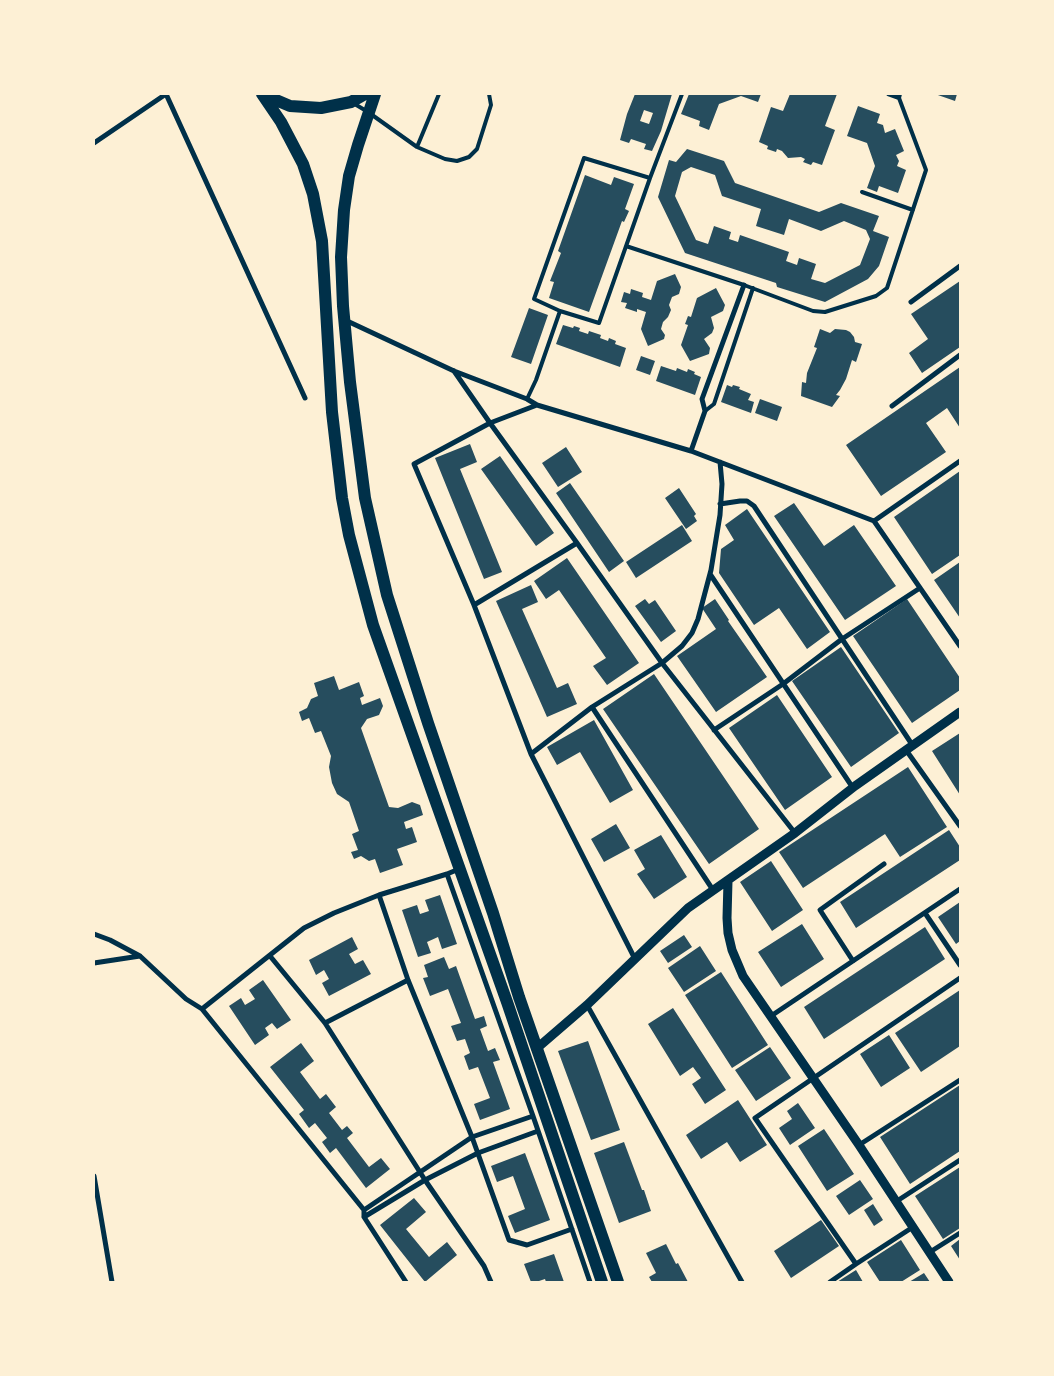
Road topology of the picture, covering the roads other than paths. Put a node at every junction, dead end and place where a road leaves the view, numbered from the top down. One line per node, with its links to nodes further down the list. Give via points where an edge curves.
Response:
1 (164, 94): 12 (street); 26 (street)
2 (261, 94): 10 (highway, via 290,106 321,108); 54 (highway, via 281,122 314,194 322,241 335,442 349,535 373,625)
3 (365, 94): 10 (highway)
4 (375, 94): 11 (highway)
5 (439, 94): 13 (lane)
6 (489, 94): 13 (lane, via 490,105 480,143 469,157 452,160)
7 (682, 94): 14 (lane)
8 (888, 94): 9 (lane)
9 (899, 96): 16 (lane, via 926,170)
10 (351, 102): 11 (lane)
11 (368, 112): 13 (lane); 23 (highway, via 349,176 344,210 341,256)
12 (94, 142)
13 (417, 147)
14 (650, 178): 17 (lane); 22 (lane, via 584,158 534,298)
15 (862, 192): 16 (lane)
16 (913, 210): 20 (lane, via 887,288 876,296 825,312 813,311)
17 (626, 246): 19 (lane); 22 (lane, via 599,323)
18 (960, 266): 21 (street)
19 (744, 285): 20 (lane); 30 (street, via 702,399)
20 (753, 288): 30 (lane, via 714,404)
21 (911, 302)
22 (560, 311): 27 (lane)
23 (345, 320): 25 (street); 74 (highway, via 365,498 387,595)
24 (960, 355): 29 (street)
25 (454, 371): 27 (street); 31 (street)
26 (305, 398)
27 (527, 399): 28 (street)
28 (537, 405): 31 (street); 32 (street)
29 (892, 406)
30 (704, 411): 32 (street)
31 (490, 423): 37 (street); 40 (street, via 414,464)
32 (691, 451): 34 (street)
33 (960, 461): 36 (street)
34 (720, 462): 35 (street); 36 (street)
35 (720, 504): 38 (street); 41 (street, via 740,500 754,506)
36 (874, 520): 39 (street)
37 (577, 544): 40 (street); 43 (street)
38 (710, 574): 43 (street, via 692,633); 44 (street)
39 (920, 588): 41 (street); 42 (street)
40 (474, 605): 49 (street)
41 (842, 639): 44 (street); 48 (street)
42 (960, 646)
43 (662, 663): 45 (street); 47 (street)
44 (783, 684): 47 (street); 50 (street)
45 (592, 707): 49 (street); 58 (street)
46 (960, 712): 48 (street)
47 (714, 730): 52 (street)
48 (909, 748): 50 (street); 51 (street)
49 (531, 754): 64 (street)
50 (852, 788): 52 (street)
51 (960, 826)
52 (795, 833): 56 (street)
53 (884, 864): 65 (street, via 820,910)
54 (460, 869): 55 (street); 98 (highway)
55 (447, 874): 59 (street); 77 (street)
56 (728, 881): 58 (street); 72 (street, via 727,918 732,950 743,976)
57 (960, 889): 60 (street)
58 (713, 890): 64 (street, via 688,908)
59 (379, 895): 63 (street, via 334,912 304,928); 69 (street)
60 (925, 913): 65 (street); 67 (street)
61 (94, 934): 62 (street)
62 (140, 956): 66 (street); 71 (street, via 186,999)
63 (270, 956): 71 (street); 73 (street)
64 (634, 959): 70 (street)
65 (853, 961): 72 (street)
66 (94, 963)
67 (960, 965)
68 (960, 978): 75 (street)
69 (408, 980): 73 (street); 79 (street)
70 (587, 1005): 74 (street); 100 (street)
71 (202, 1009): 87 (street)
72 (771, 1016): 75 (street)
73 (325, 1023): 83 (street)
74 (536, 1048): 99 (highway)
75 (813, 1078): 80 (street); 93 (street, via 755,1118)
76 (960, 1080): 80 (street)
77 (533, 1116): 78 (street); 79 (street)
78 (538, 1131): 81 (street); 90 (street)
79 (472, 1136): 81 (street); 83 (street)
80 (859, 1145): 86 (street)
81 (478, 1153): 85 (street); 90 (street, via 509,1240 527,1245)
82 (960, 1160): 86 (street)
83 (420, 1172): 85 (street); 87 (street)
84 (94, 1176): 94 (street)
85 (425, 1180): 88 (street); 96 (street, via 484,1266)
86 (897, 1201): 89 (street)
87 (364, 1210): 88 (street)
88 (364, 1217): 95 (street)
89 (913, 1226): 92 (street); 93 (street)
90 (572, 1230): 97 (street)
91 (960, 1233): 92 (street)
92 (930, 1252): 102 (street)
93 (856, 1264): 101 (street)
94 (112, 1282)
95 (406, 1282)
96 (491, 1282)
97 (590, 1282)
98 (602, 1282)
99 (618, 1282)
100 (742, 1282)
101 (830, 1282)
102 (950, 1282)

